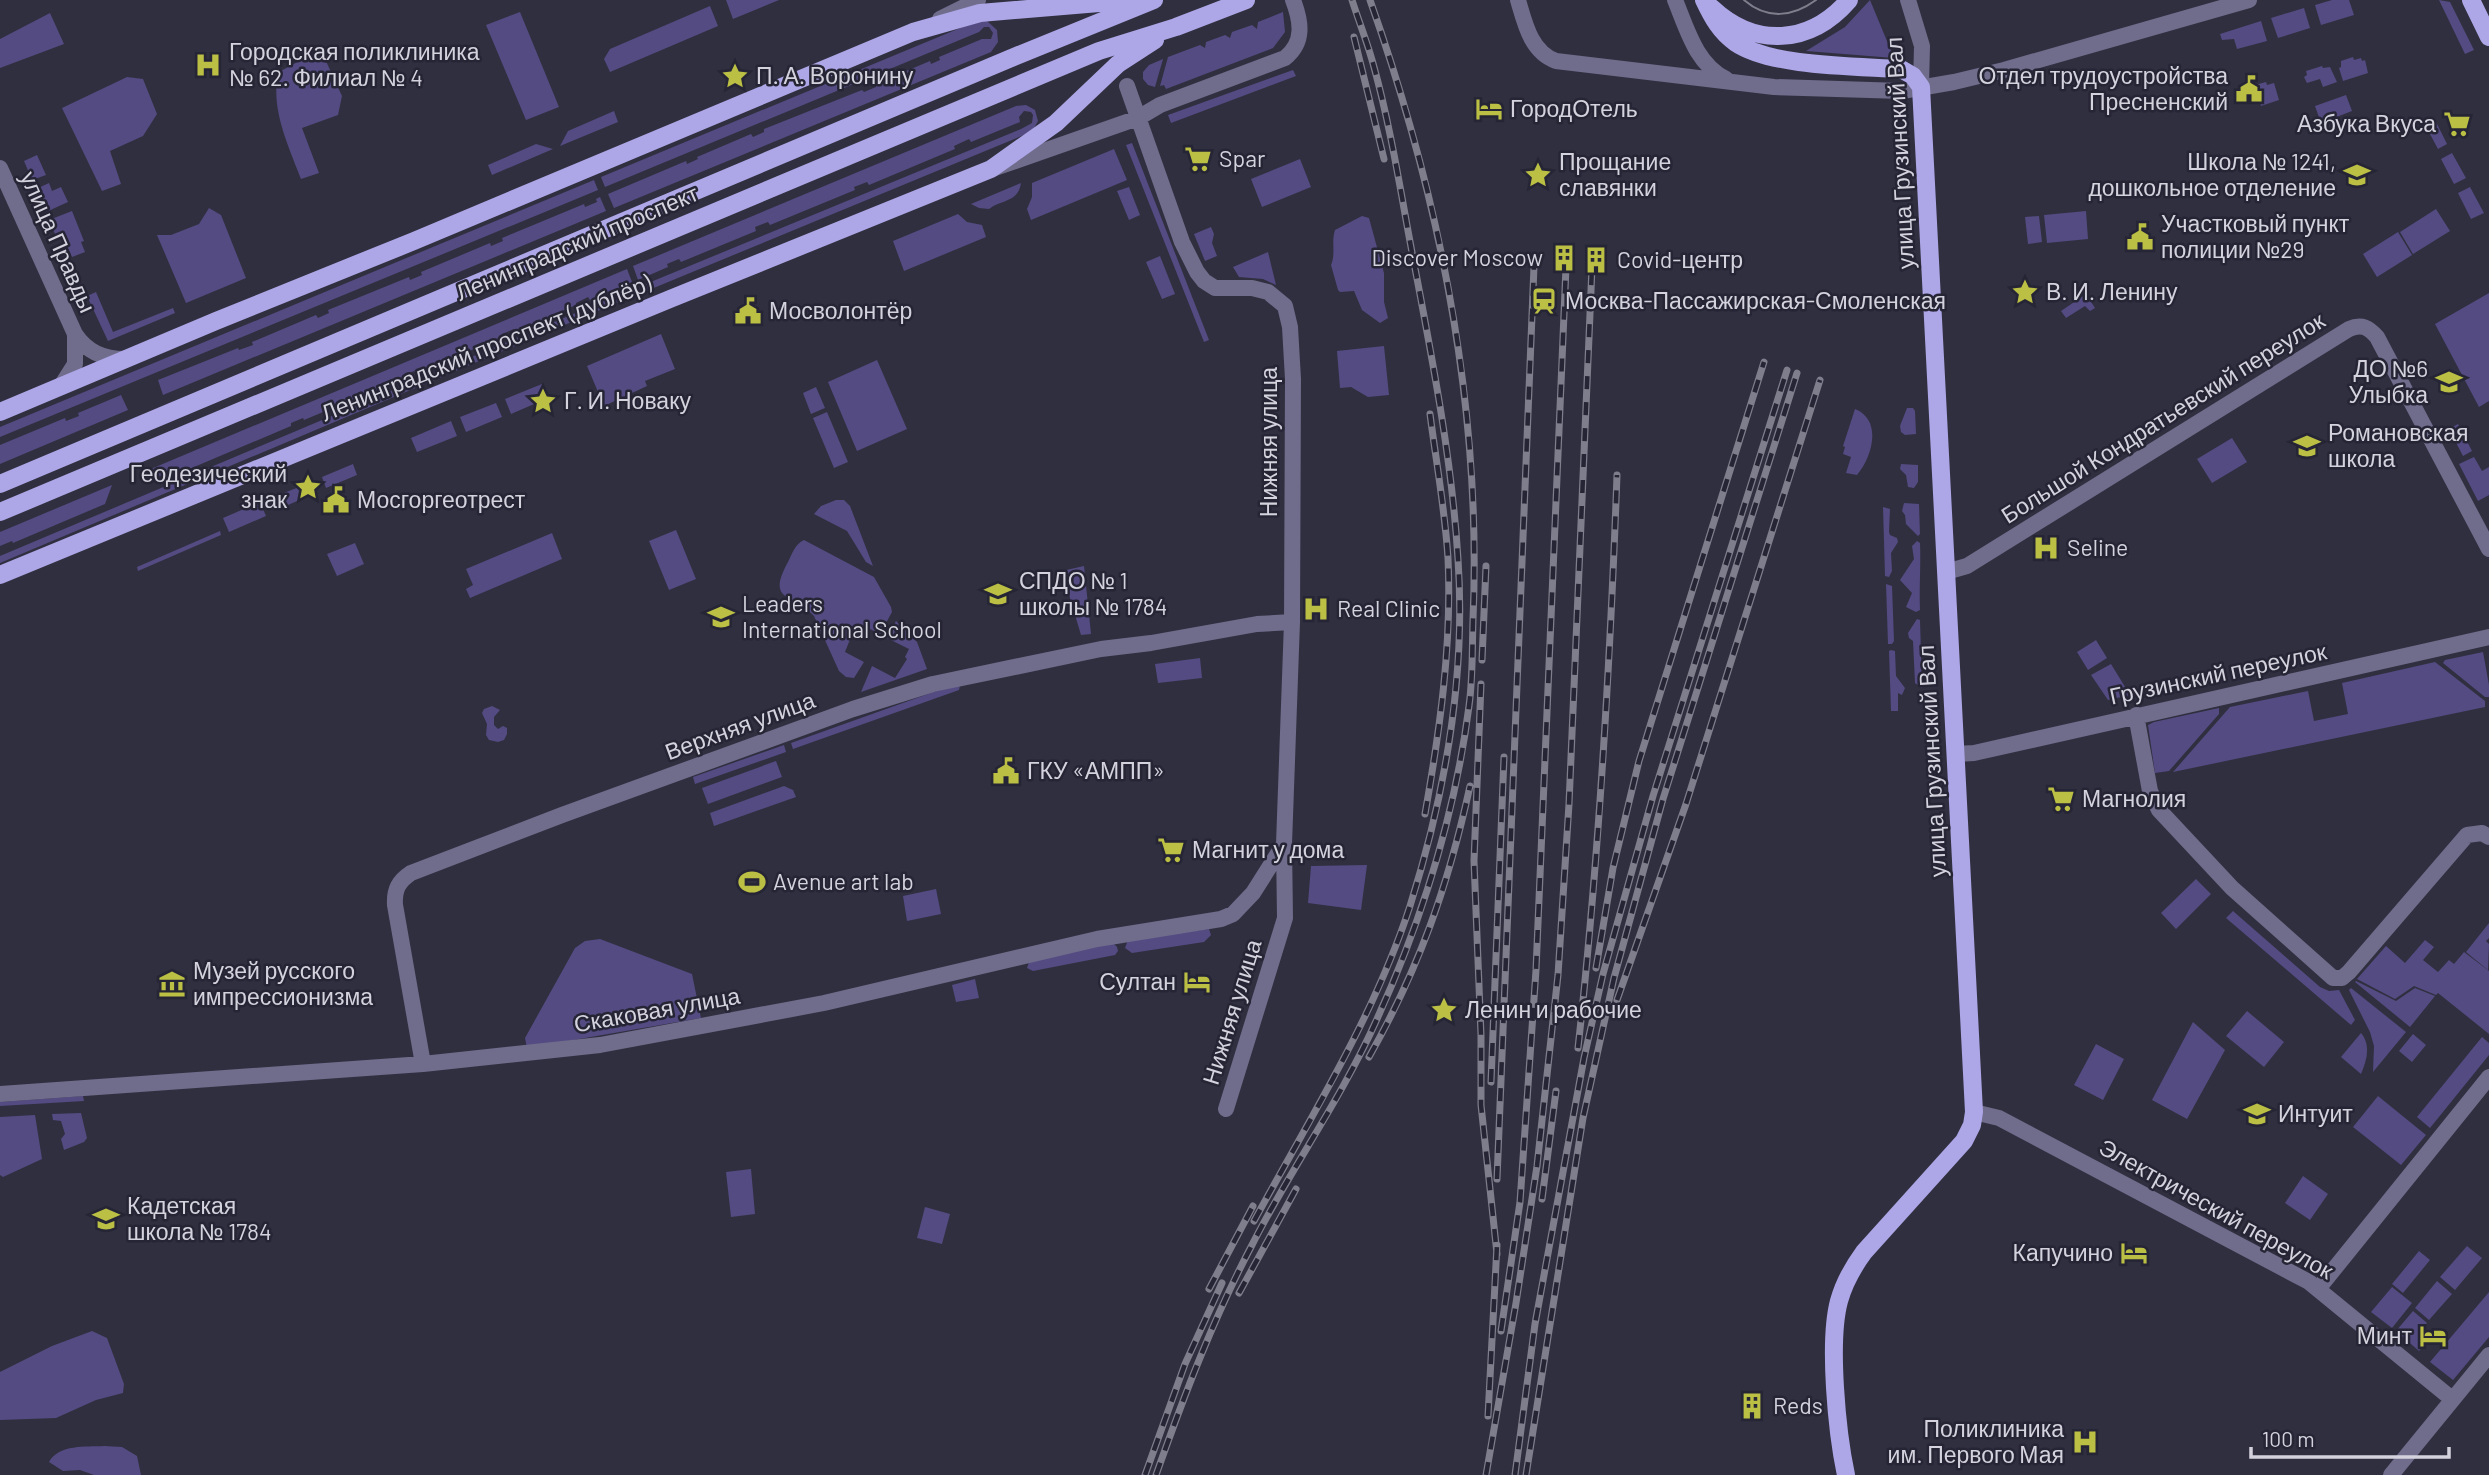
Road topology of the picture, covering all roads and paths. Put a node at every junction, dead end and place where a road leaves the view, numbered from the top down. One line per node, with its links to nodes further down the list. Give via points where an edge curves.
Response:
1 (978, 0): 14 (street)
2 (1135, 0): 14 (main road, via 980,13)
3 (1154, 0): 28 (main road, Ленинградский проспект)
4 (1246, 0): 13 (main road)
5 (1293, 0): 20 (street, Ленинградский проспект (дублёр), via 1300,35 1291,53)
6 (1518, 0): 17 (street, via 1534,46 1556,61)
7 (1675, 0): 17 (street, via 1706,64 1724,79)
8 (1704, 0): 9 (main road, via 1736,25 1772,37 1819,25); 19 (main road, via 1720,29 1751,51 1809,62 1900,69)
9 (1849, 0)
10 (1908, 0): 19 (street, улица Грузинский Вал, via 1922,46)
11 (2249, 0): 19 (street, via 2004,70)
12 (2471, 0): 15 (main road)
13 (1176, 27): 16 (main road, Ленинградский проспект (дублёр)); 29 (main road, Ленинградский проспект, via 1099,51)
14 (913, 32): 25 (main road)
15 (2489, 37)
16 (1150, 43): 18 (street, via 1128,67); 23 (main road, Ленинградский проспект (дублёр), via 1118,64 1036,139)
17 (1738, 83): 19 (street, via 1891,91)
18 (1127, 86): 20 (street, via 1142,101); 21 (street, Нижняя улица)
19 (1922, 87): 31 (main road, улица Грузинский Вал)
20 (1160, 105): 21 (street, Ленинградский проспект (дублёр))
21 (1138, 118): 23 (street, Ленинградский проспект (дублёр)); 33 (street, Нижняя улица, via 1182,242 1204,281 1215,288 1260,289 1278,298 1288,314 1293,379)
22 (0, 168): 24 (street, улица Правды)
23 (991, 169): 32 (main road, Ленинградский проспект (дублёр))
24 (75, 334): 25 (street, улица Правды, via 96,354); 26 (street, улица Правды, via 75,364)
25 (125, 359): 26 (main road)
26 (61, 386): 27 (main road)
27 (0, 412)
28 (0, 484)
29 (0, 512)
30 (2489, 549): 31 (street, Большой Кондратьевский переулок, via 2377,337 2360,326 1967,566)
31 (1946, 572): 36 (main road, улица Грузинский Вал)
32 (0, 575)
33 (1292, 622): 38 (street, Нижняя улица); 39 (street, Верхняя улица, via 1101,649 933,684 853,709 411,873 398,885 395,905)
34 (2489, 638): 35 (street, Грузинский переулок)
35 (2136, 715): 36 (street, Грузинский переулок); 37 (street, via 2150,791 2159,810 2232,888 2333,978 2349,972 2467,835)
36 (1956, 754): 43 (main road, улица Грузинский Вал)
37 (2489, 837)
38 (1282, 847): 39 (street, Скаковая улица, via 1253,893 1233,914 1221,919 1097,939 824,1003 600,1045); 42 (street, Нижняя улица, via 1285,918)
39 (423, 1064): 41 (street, Скаковая улица)
40 (2489, 1077): 44 (street)
41 (0, 1094)
42 (1226, 1109)
43 (1974, 1112): 44 (street, Электрический переулок, via 1998,1118); 47 (main road, улица Грузинский Вал, via 1964,1141 1864,1252 1841,1294 1835,1352 1839,1438)
44 (2318, 1289): 46 (street, Электрический переулок)
45 (2489, 1355): 46 (street)
46 (2452, 1399): 48 (street)
47 (1846, 1475)
48 (2391, 1475)

